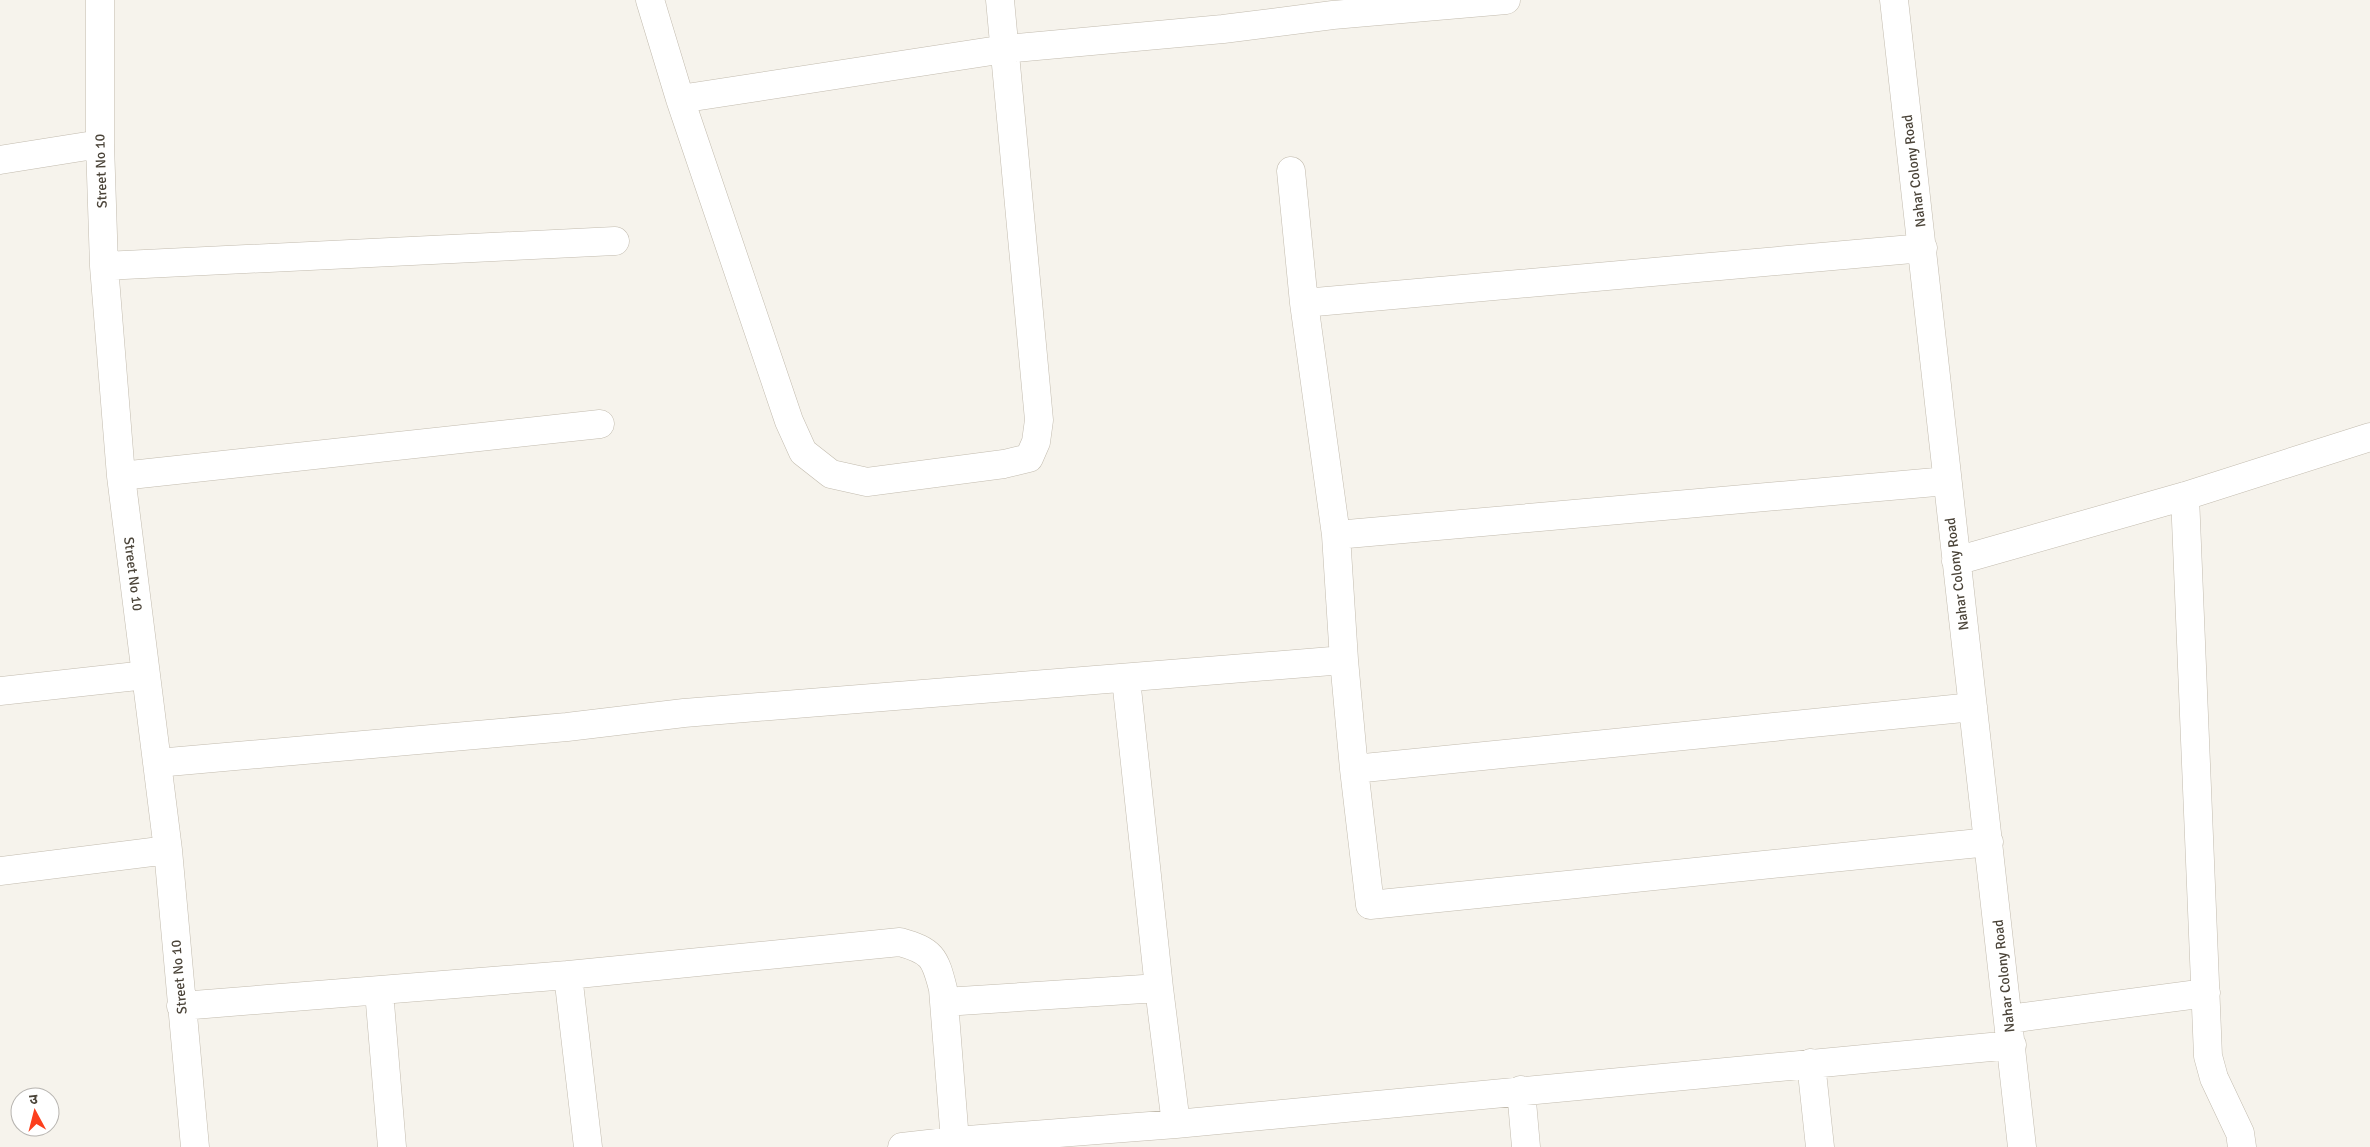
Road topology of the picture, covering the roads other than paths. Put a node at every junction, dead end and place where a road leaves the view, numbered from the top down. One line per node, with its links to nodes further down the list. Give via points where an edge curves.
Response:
1 (100, 0): 9 (street, Street No 10)
2 (650, 0): 8 (street)
3 (1000, 0): 7 (street)
4 (1506, 0): 6 (street)
5 (1894, 0): 13 (street, Nahar Colony Road)
6 (1332, 8): 7 (street, via 1223,29)
7 (1005, 49): 8 (street); 8 (street, via 1039,420 1036,442 1029,458 1004,464 868,482 831,474 803,452 789,421)
8 (680, 100)
9 (100, 144): 10 (street); 14 (street, Street No 10)
10 (0, 160)
11 (1290, 171): 15 (street)
12 (615, 241): 14 (street)
13 (1923, 248): 15 (street); 19 (street, Nahar Colony Road)
14 (104, 266): 18 (street, Street No 10)
15 (1304, 303): 21 (street)
16 (600, 424): 18 (street)
17 (2370, 438): 20 (street)
18 (121, 476): 24 (street, Street No 10)
19 (1946, 481): 21 (street); 22 (street, Nahar Colony Road)
20 (2185, 496): 22 (street); 36 (street)
21 (1336, 535): 23 (street)
22 (1956, 561): 27 (street, Nahar Colony Road)
23 (1344, 660): 25 (street); 29 (street)
24 (146, 675): 26 (street); 28 (street, Street No 10)
25 (1126, 679): 28 (street, via 684,713 566,728); 34 (street)
26 (0, 691)
27 (1973, 707): 29 (street); 30 (street, Nahar Colony Road)
28 (157, 763): 31 (street, Street No 10)
29 (1354, 769): 30 (street, via 1370,905)
30 (1989, 842): 39 (street, Nahar Colony Road)
31 (168, 850): 32 (street); 38 (street, Street No 10)
32 (0, 871)
33 (568, 975): 35 (street); 37 (street, via 900,942 923,948 937,965); 46 (street)
34 (1159, 988): 37 (street); 42 (street)
35 (379, 991): 38 (street); 45 (street)
36 (2206, 993): 39 (street); 51 (street, via 2208,1056 2217,1087 2240,1133)
37 (944, 1002): 43 (street)
38 (181, 1006): 44 (street, Street No 10)
39 (2010, 1032): 40 (street); 50 (street, Nahar Colony Road)
40 (1811, 1063): 41 (street); 49 (street)
41 (1521, 1090): 42 (street); 48 (street)
42 (1176, 1124): 43 (street)
43 (955, 1141): 47 (street)
44 (195, 1147)
45 (392, 1147)
46 (588, 1147)
47 (902, 1147)
48 (1526, 1147)
49 (1820, 1147)
50 (2022, 1147)
51 (2242, 1147)

